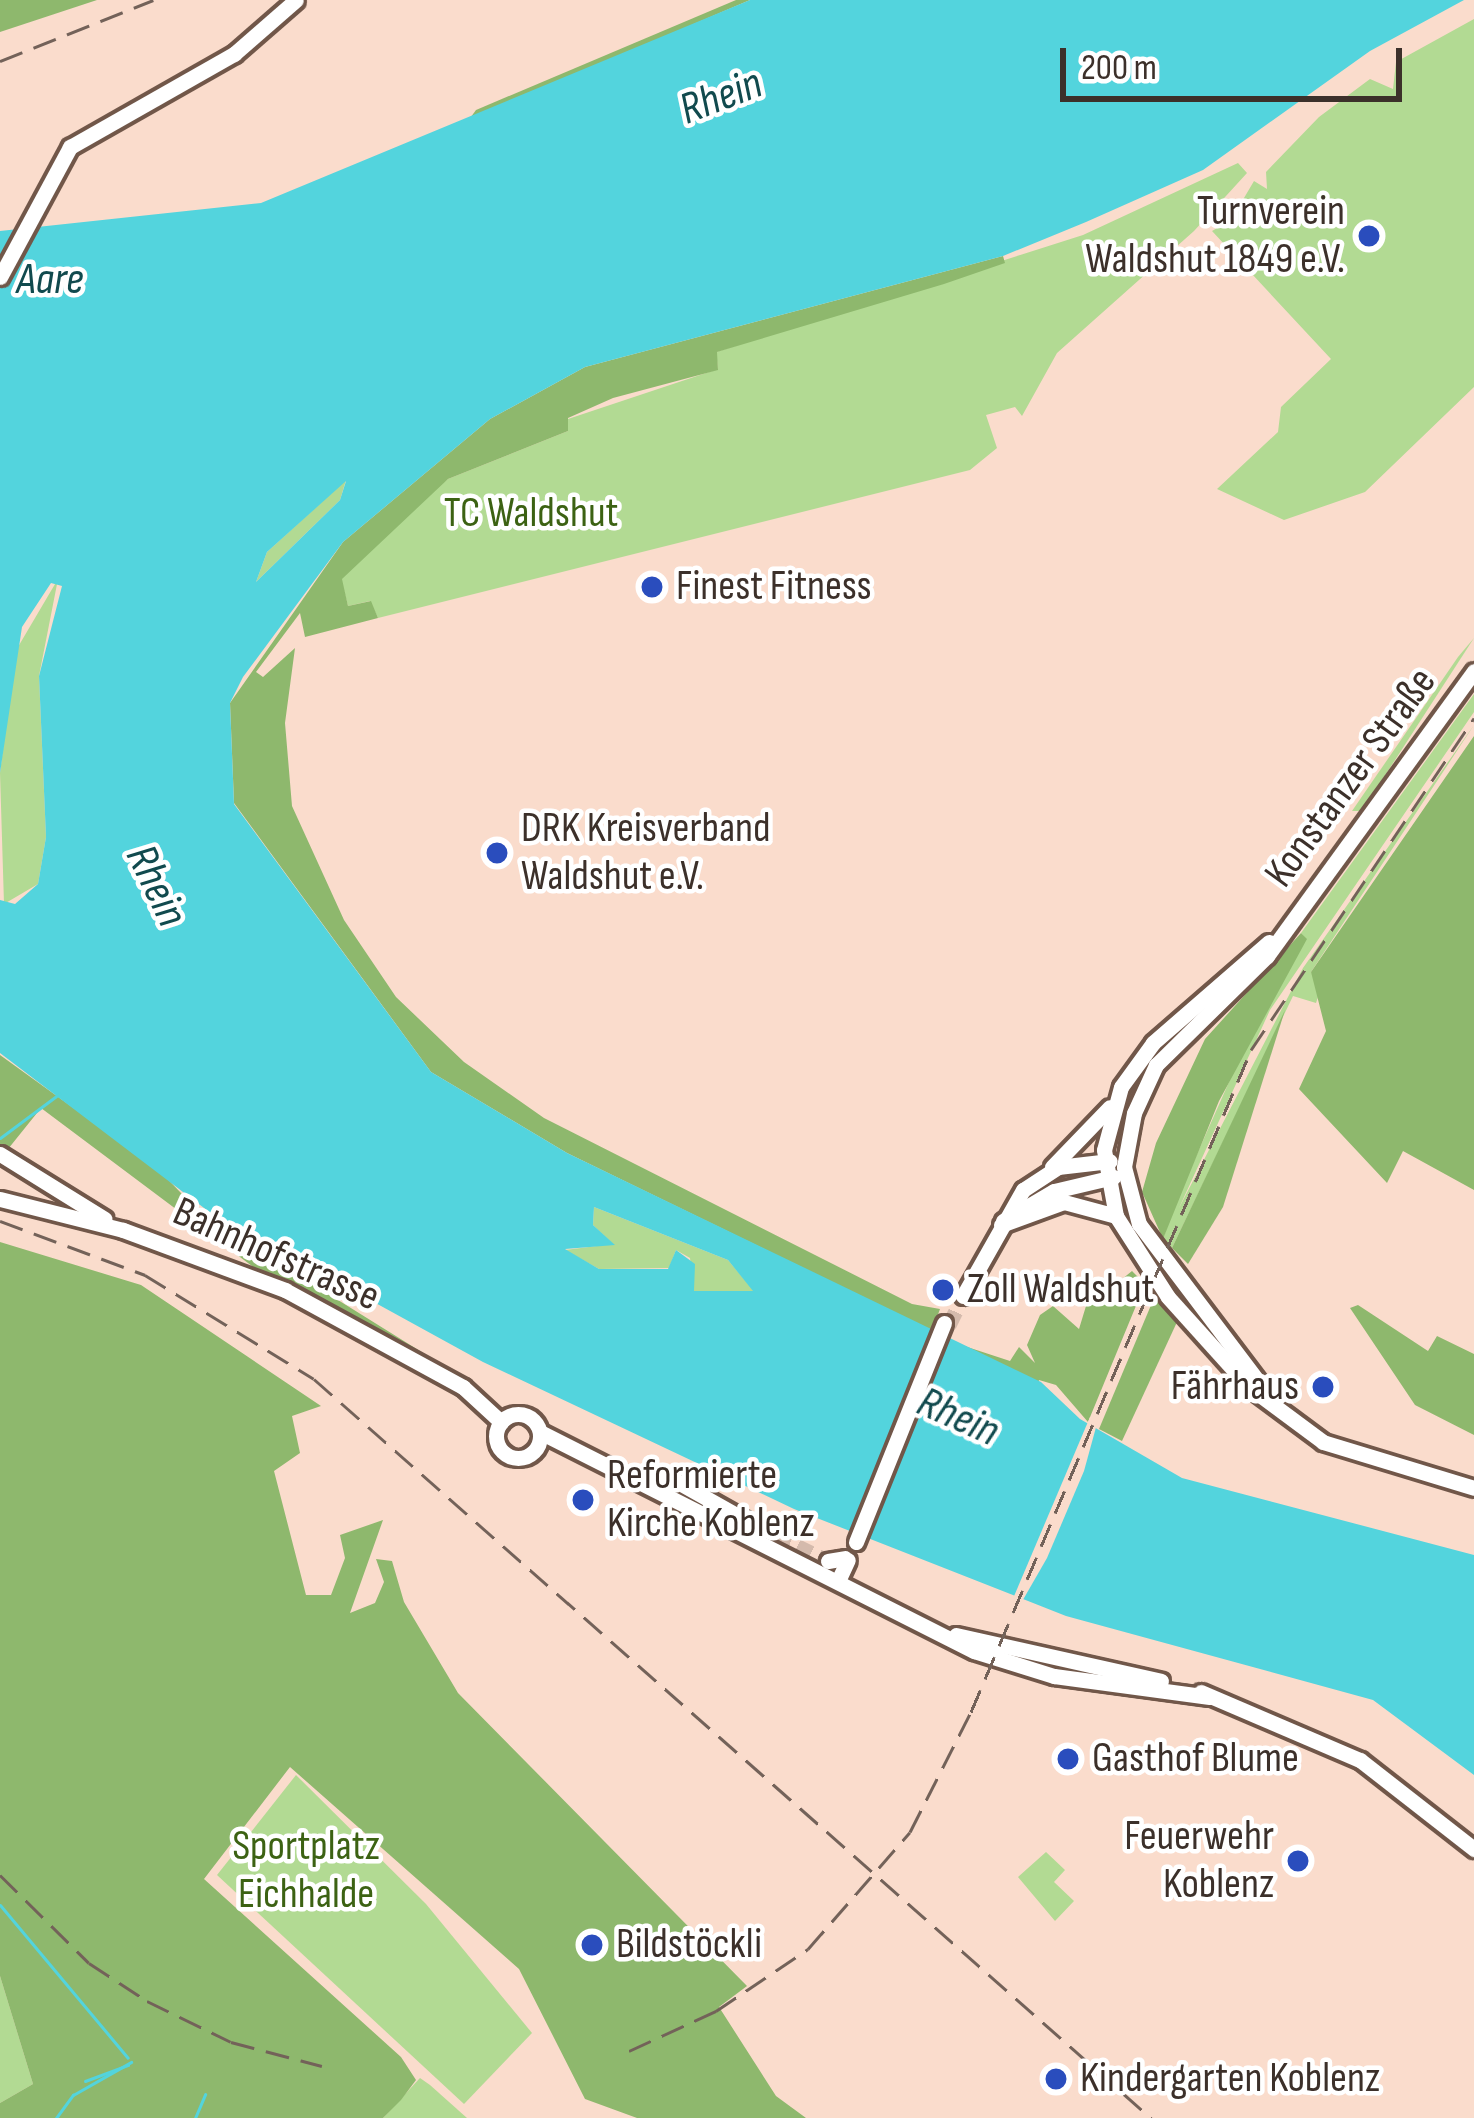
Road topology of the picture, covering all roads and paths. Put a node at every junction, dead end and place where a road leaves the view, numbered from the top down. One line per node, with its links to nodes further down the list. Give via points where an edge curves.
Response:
1 (296, 0): 2 (main road, via 234,54 88,130 45,178)
2 (0, 278)
3 (1474, 671): 4 (main road, Konstanzer Straße)
4 (1285, 928): 5 (main road, Konstanzer Straße, via 1153,1043); 7 (main road, Konstanzer Straße, via 1156,1065)
5 (1113, 1105): 8 (main road, Konstanzer Straße); 9 (main road)
6 (1, 1154): 13 (main road)
7 (1124, 1167): 8 (main road); 16 (main road, Konstanzer Straße, via 1154,1251)
8 (1105, 1170): 9 (main road); 11 (main road, Konstanzer Straße); 12 (main road)
9 (1046, 1172): 12 (main road)
10 (0, 1199): 13 (main road, Bahnhofstrasse)
11 (1116, 1216): 12 (main road, via 1064,1202); 16 (main road, Konstanzer Straße, via 1168,1297)
12 (997, 1226): 14 (main road)
13 (123, 1230): 17 (main road, Bahnhofstrasse, via 340,1318 463,1387)
14 (962, 1290)
15 (945, 1328): 24 (main road)
16 (1273, 1401): 22 (main road, Konstanzer Straße, via 1337,1448)
17 (501, 1422): 18 (main road, via 524,1415); 20 (main road, Bahnhofstrasse, via 502,1451)
18 (539, 1432): 19 (main road); 20 (main road)
19 (575, 1448): 20 (main road); 21 (main road)
20 (531, 1454)
21 (628, 1474): 23 (main road, via 668,1476); 26 (main road)
22 (1474, 1488)
23 (756, 1526)
24 (856, 1542)
25 (840, 1559): 26 (main road)
26 (838, 1581): 27 (main road, via 941,1632 1103,1678 1210,1697 1360,1760)
27 (1474, 1849)

